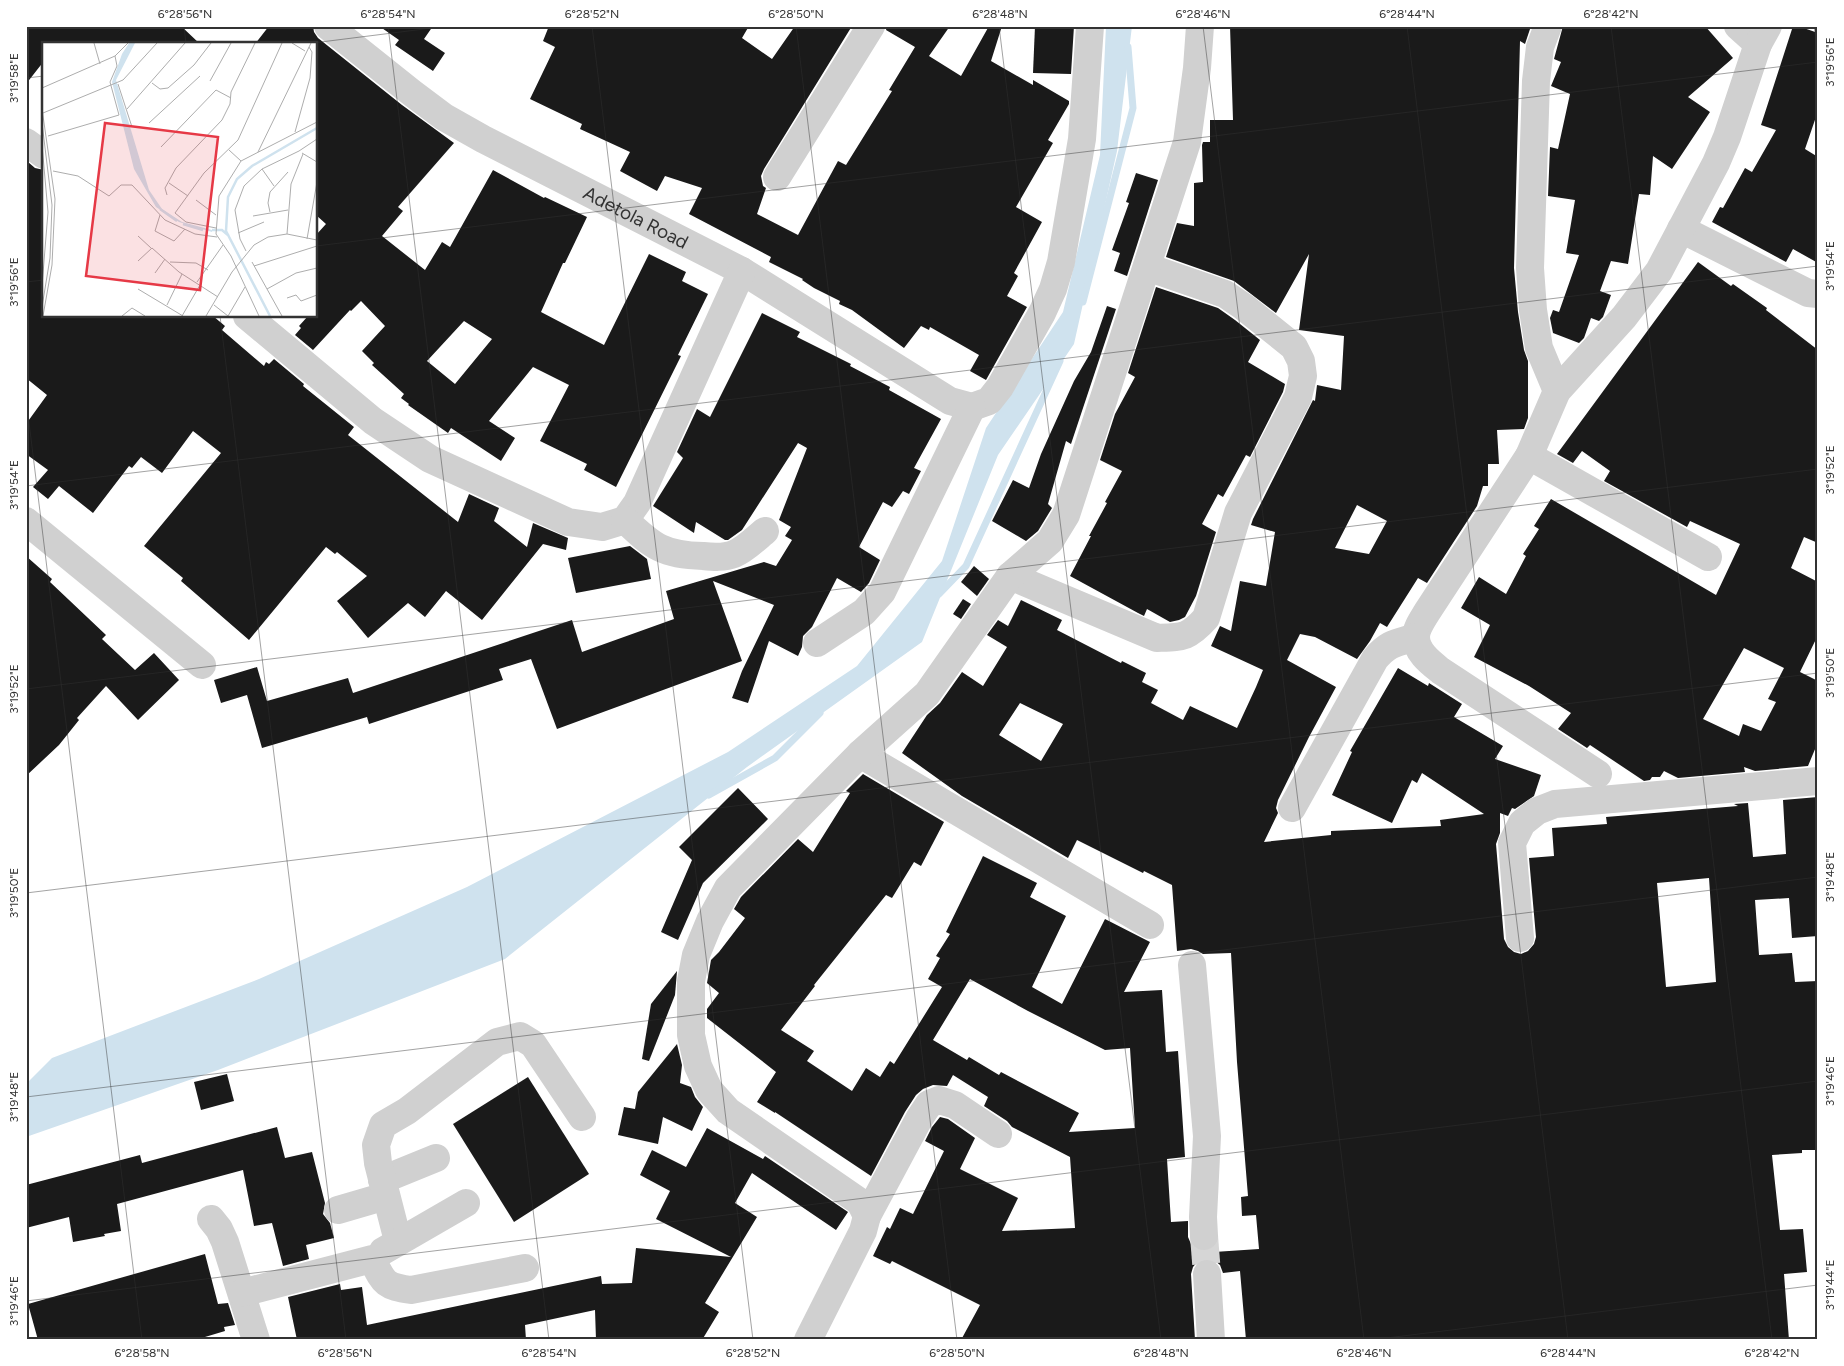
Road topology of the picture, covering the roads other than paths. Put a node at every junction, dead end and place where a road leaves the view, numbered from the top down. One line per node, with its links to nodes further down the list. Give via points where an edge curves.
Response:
1 (328, 26): 13 (street, Adetola Road, via 444,116)
2 (871, 26): 10 (street)
3 (1090, 26): 17 (street, via 1082,139 1061,262 1042,313 1000,387 989,401)
4 (1200, 26): 12 (street, via 1187,142)
5 (1548, 26): 16 (street, via 1540,47 1536,81 1530,268 1539,348)
6 (1738, 26): 7 (street)
7 (1763, 35): 11 (street, via 1727,137)
8 (26, 142): 9 (street)
9 (42, 154)
10 (777, 177)
11 (1681, 230): 14 (street, via 1808,293); 16 (street, via 1659,271 1624,317)
12 (1147, 267): 23 (street, via 1066,515 1050,541); 23 (street, via 1225,294 1294,347 1301,361 1303,376 1298,396 1238,513 1206,618 1194,632 1179,637 1157,638)
13 (742, 271): 17 (street, Adetola Road); 19 (street, via 637,503)
14 (1818, 294)
15 (248, 318): 19 (street, via 373,421 430,459 568,522 602,527)
16 (1557, 391): 18 (street)
17 (961, 404): 25 (street, via 882,592 864,612)
18 (1529, 456): 22 (street); 24 (street, via 1428,612)
19 (625, 520): 21 (street, via 662,550 682,556 733,554)
20 (26, 521): 26 (street)
21 (765, 531)
22 (1708, 557)
23 (1010, 576): 27 (street, via 927,694)
24 (1416, 637): 28 (street, via 1424,657 1441,671); 30 (street, via 1393,643 1374,659)
25 (817, 643)
26 (202, 665)
27 (860, 754): 31 (street); 40 (street, via 728,888 696,955 691,1035 698,1066 709,1090 728,1111 860,1202)
28 (1598, 774)
29 (1818, 781): 32 (street, via 1555,804 1537,811 1522,822 1512,844)
30 (1292, 808)
31 (1150, 925)
32 (1520, 938)
33 (1192, 965): 42 (street, via 1207,1136)
34 (582, 1117): 37 (street, via 533,1044 520,1036 497,1042 383,1125 376,1145)
35 (998, 1134): 40 (street, via 955,1105 939,1100 929,1104)
36 (436, 1158): 37 (street)
37 (384, 1188): 39 (street); 43 (street)
38 (466, 1203): 43 (street)
39 (338, 1210)
40 (867, 1216): 49 (street)
41 (211, 1219): 47 (street, via 226,1242)
42 (1204, 1236)
43 (398, 1242): 44 (street)
44 (372, 1259): 45 (street, via 382,1281 395,1288 411,1290); 47 (street)
45 (525, 1268)
46 (1207, 1274): 50 (street)
47 (242, 1292): 48 (street)
48 (256, 1340)
49 (808, 1340)
50 (1211, 1340)

